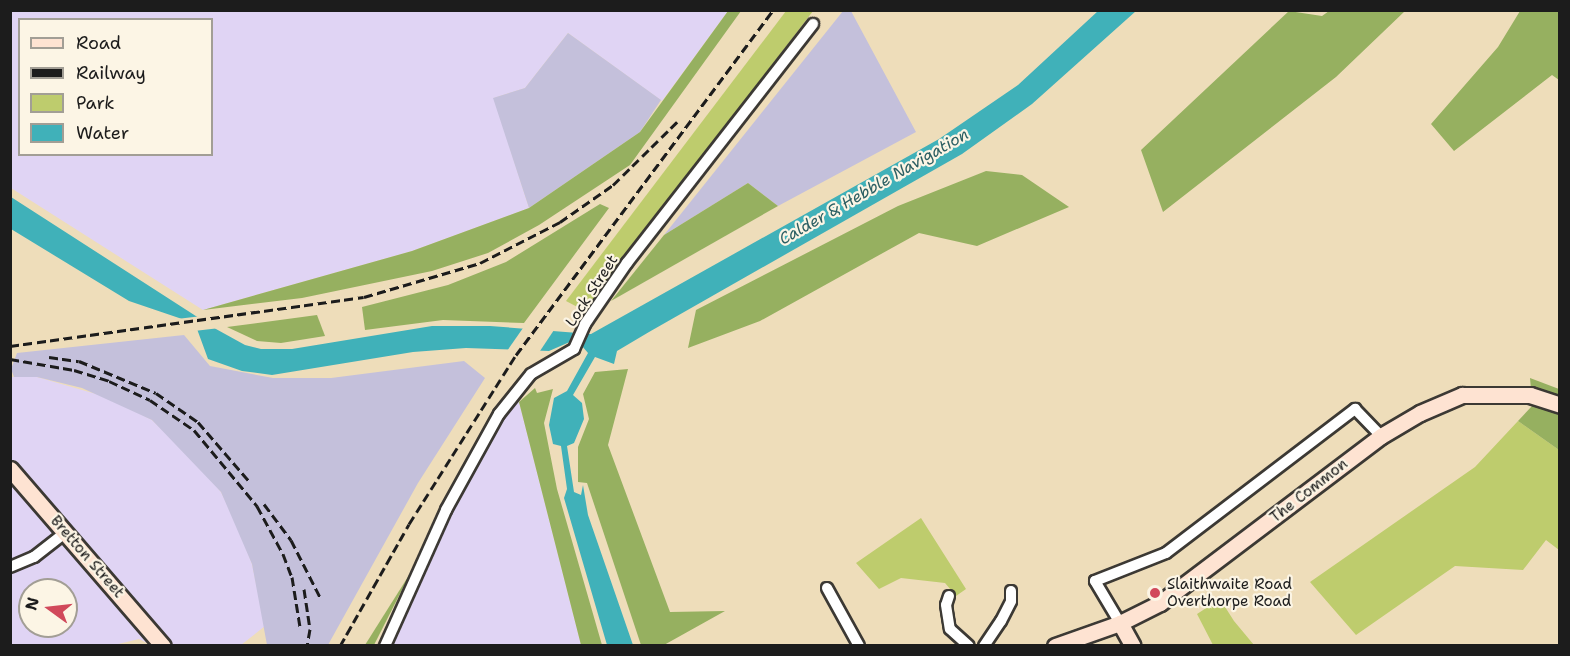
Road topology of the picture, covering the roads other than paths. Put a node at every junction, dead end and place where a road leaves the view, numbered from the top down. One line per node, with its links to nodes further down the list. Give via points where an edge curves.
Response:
1 (813, 24): 13 (street, Lock Street, via 627,263 585,324 574,349 531,374 499,414 453,495)
2 (1560, 405): 3 (main road, The Common, via 1530,395 1462,395 1420,412)
3 (1381, 436): 10 (main road, The Common, via 1196,578 1160,603); 10 (street, via 1355,409 1166,553 1095,581)
4 (10, 469): 5 (main road, Bretton Street)
5 (65, 533): 6 (street, via 34,557); 12 (main road, Bretton Street)
6 (10, 567)
7 (827, 588): 14 (street)
8 (1011, 591): 16 (street, via 1011,601)
9 (949, 596): 15 (street, via 946,605 950,628)
10 (1120, 622): 11 (main road, The Common); 18 (main road)
11 (1071, 641): 17 (main road, The Common)
12 (163, 645)
13 (385, 645)
14 (859, 645)
15 (969, 645)
16 (984, 645)
17 (1055, 645)
18 (1133, 645)

